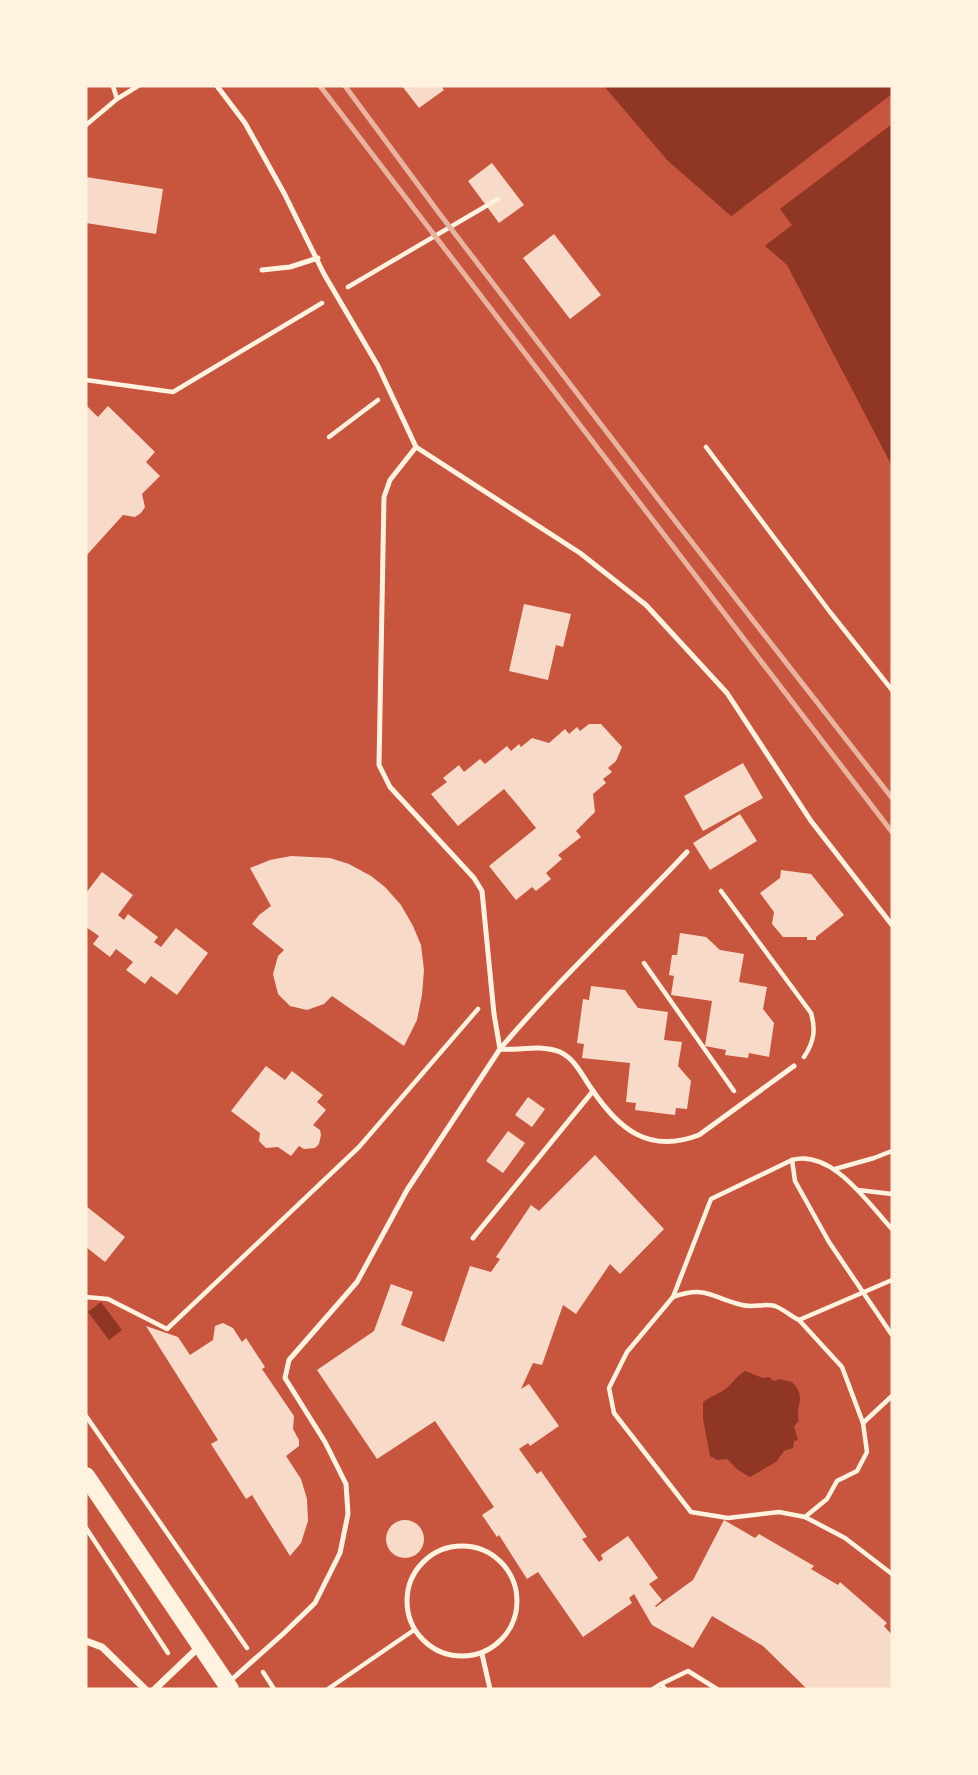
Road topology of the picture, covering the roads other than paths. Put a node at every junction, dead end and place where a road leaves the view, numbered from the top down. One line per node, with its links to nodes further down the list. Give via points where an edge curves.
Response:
1 (217, 86): 2 (lane, via 245,123)
2 (318, 258): 3 (lane); 4 (lane)
3 (262, 271)
4 (416, 447): 6 (lane, via 580,553 646,605 727,693 811,821); 7 (lane, via 390,480 384,498 379,765 390,787 482,891)
5 (687, 852): 7 (lane)
6 (892, 925)
7 (500, 1049): 9 (lane, via 561,1052 575,1063); 15 (lane, via 407,1190 357,1282 289,1360 285,1378 346,1483 348,1514 340,1553 315,1603)
8 (794, 1066): 9 (lane, via 699,1135 682,1142 641,1138 616,1120)
9 (593, 1091): 10 (lane)
10 (472, 1238)
11 (86, 1476): 13 (main road)
12 (86, 1641): 16 (street, via 102,1647)
13 (201, 1645): 15 (main road); 17 (street)
14 (481, 1654): 14 (lane, via 464,1657 436,1651 419,1637 408,1618 409,1582 418,1566 449,1547 486,1551 512,1576 517,1613 498,1644); 18 (lane)
15 (228, 1687)
16 (145, 1689)
17 (155, 1689)
18 (490, 1689)

